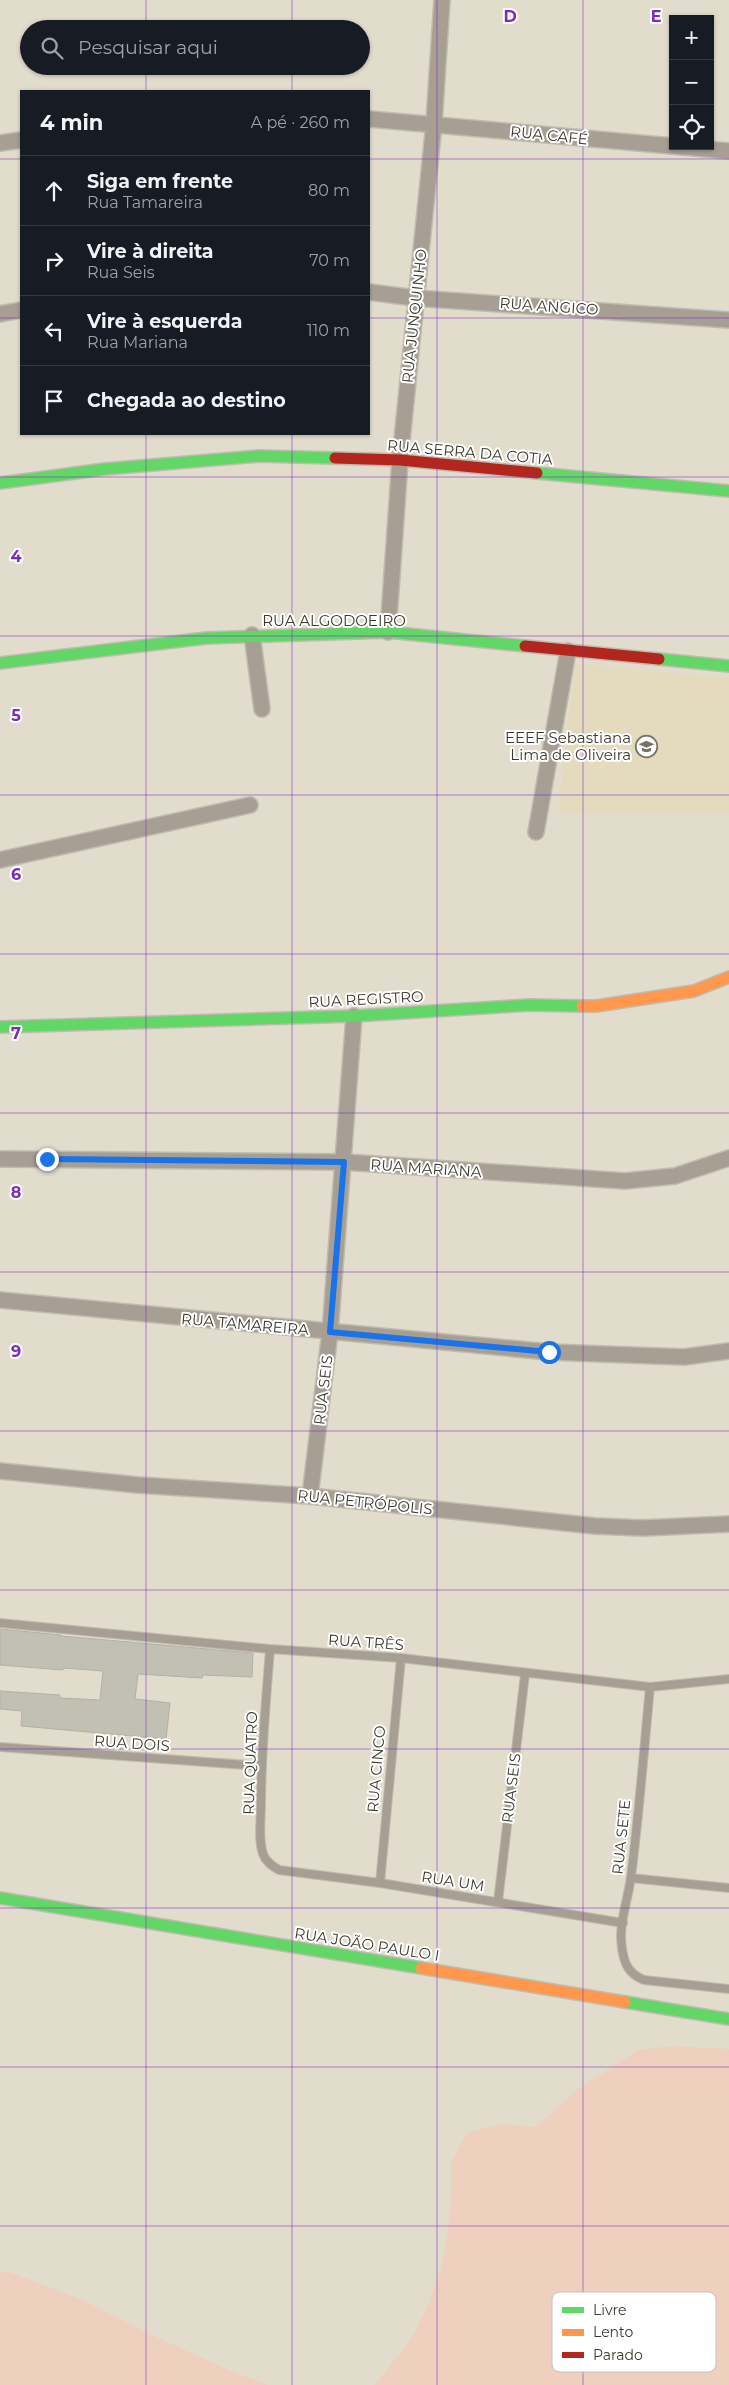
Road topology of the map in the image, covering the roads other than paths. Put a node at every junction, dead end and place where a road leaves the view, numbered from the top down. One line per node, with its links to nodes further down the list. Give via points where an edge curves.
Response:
1 (442, 0): 3 (street, RUA JUNQUINHO)
2 (370, 119): 3 (street, RUA CAFÉ)
3 (434, 124): 6 (street, RUA CAFÉ); 8 (street, RUA JUNQUINHO)
4 (20, 140): 5 (street)
5 (0, 143)
6 (729, 151)
7 (370, 292): 8 (street, RUA ANGICO)
8 (415, 298): 11 (street, RUA ANGICO); 12 (street, RUA JUNQUINHO)
9 (20, 310): 10 (street)
10 (0, 314)
11 (729, 320)
12 (400, 460): 13 (street, RUA SERRA DA COTIA, via 258,456 105,469); 14 (street, RUA SERRA DA COTIA); 15 (street, RUA JUNQUINHO)
13 (0, 483)
14 (729, 491)
15 (388, 632): 16 (street, RUA ALGODOEIRO); 17 (street, RUA ALGODOEIRO)
16 (252, 635): 18 (street, RUA ALGODOEIRO); 20 (street)
17 (568, 652): 19 (street, RUA ALGODOEIRO); 22 (street)
18 (0, 663)
19 (729, 666)
20 (262, 709)
21 (250, 805): 23 (street)
22 (536, 832)
23 (0, 860)
24 (729, 977): 25 (street, RUA REGISTRO, via 686,992 596,1006 529,1005)
25 (354, 1016): 26 (street, RUA REGISTRO); 29 (street, RUA SEIS)
26 (0, 1027)
27 (729, 1158): 29 (street, RUA MARIANA, via 675,1176 625,1181)
28 (0, 1159): 29 (street, RUA MARIANA)
29 (344, 1162): 31 (street, RUA SEIS)
30 (0, 1300): 31 (street, RUA TAMAREIRA)
31 (330, 1332): 32 (street, RUA TAMAREIRA, via 566,1353 684,1357); 34 (street, RUA SEIS)
32 (729, 1350)
33 (0, 1472): 34 (street, RUA PETRÓPOLIS)
34 (310, 1496): 35 (street, RUA PETRÓPOLIS, via 595,1526 643,1528)
35 (729, 1524)
36 (0, 1623): 37 (lane, RUA TRÊS)
37 (270, 1649): 38 (lane, RUA TRÊS); 43 (lane, RUA QUATRO)
38 (401, 1658): 39 (lane, RUA TRÊS); 46 (lane, RUA CINCO)
39 (525, 1674): 41 (lane, RUA TRÊS); 49 (lane, RUA SEIS)
40 (729, 1679): 41 (lane, RUA TRÊS)
41 (650, 1687): 45 (lane, RUA SETE)
42 (0, 1747): 43 (lane, RUA DOIS)
43 (261, 1766): 44 (lane, RUA QUATRO, via 262,1852 266,1860)
44 (279, 1870): 46 (lane, RUA UM)
45 (631, 1878): 47 (lane); 50 (lane, RUA SETE)
46 (380, 1883): 49 (lane, RUA UM)
47 (729, 1888)
48 (0, 1898): 52 (street, RUA JOÃO PAULO I)
49 (498, 1902): 50 (lane, RUA UM)
50 (623, 1923): 51 (lane, RUA SETE, via 623,1959 632,1974 644,1980)
51 (729, 1989)
52 (729, 2019)

